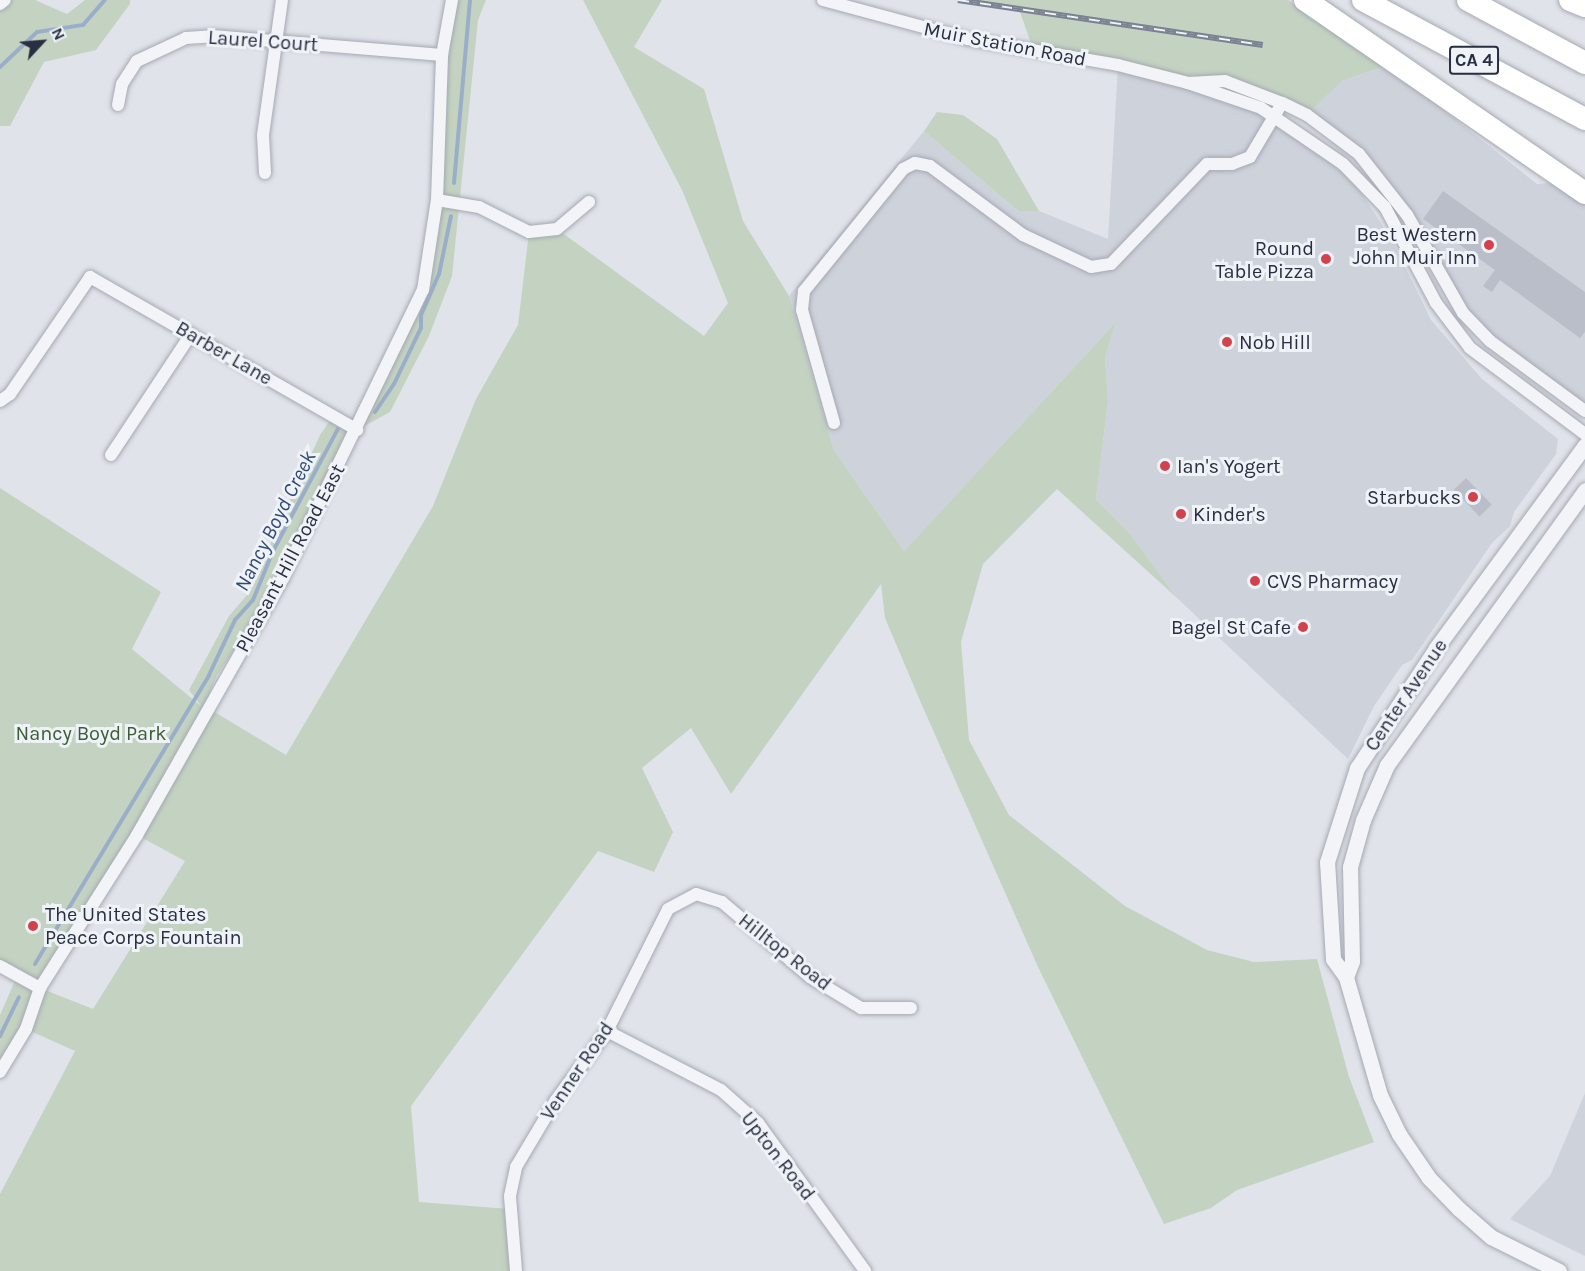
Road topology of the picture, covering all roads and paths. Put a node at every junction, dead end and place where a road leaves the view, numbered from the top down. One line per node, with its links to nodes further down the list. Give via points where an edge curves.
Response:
1 (5, 0): 9 (street)
2 (282, 0): 11 (street)
3 (452, 0): 12 (street, Pleasant Hill Road East)
4 (823, 0): 14 (street, Muir Station Road, via 968,39 1118,65)
5 (1305, 0): 20 (highway)
6 (1363, 0): 18 (highway, CA 4)
7 (1468, 0): 13 (highway, CA 4)
8 (1570, 0): 10 (highway)
9 (0, 4)
10 (1585, 6)
11 (274, 41): 12 (street, Laurel Court); 16 (street, Laurel Court, via 186,38 137,61 122,84); 19 (street, via 263,135)
12 (442, 55): 21 (street, Pleasant Hill Road East)
13 (1585, 63)
14 (1188, 83): 15 (street, Muir Station Road, via 1225,81); 17 (street, Muir Station Road)
15 (1280, 103): 17 (street); 25 (street, Muir Station Road, via 1307,115 1359,154 1407,215 1462,313 1497,347)
16 (118, 105)
17 (1275, 116): 26 (street, via 1250,157 1232,164 1207,164 1126,252 1111,264 1091,267 1023,235 930,166 915,163 903,169 804,291 802,310); 28 (street, Muir Station Road, via 1320,144 1365,183 1385,207 1436,303 1470,348)
18 (1585, 119)
19 (265, 173)
20 (1585, 193)
21 (437, 200): 22 (street, via 478,207 529,232 556,229); 27 (street, Pleasant Hill Road East, via 423,290)
22 (589, 202)
23 (191, 334): 24 (street, Barber Lane, via 90,277 10,394); 27 (street, Barber Lane); 30 (street)
24 (0, 401)
25 (1585, 411)
26 (834, 423)
27 (357, 430): 35 (street, Pleasant Hill Road East, via 282,580 137,836)
28 (1585, 434)
29 (1585, 445): 34 (street, Center Avenue, via 1436,648 1357,768 1327,862 1333,959)
30 (111, 455)
31 (1585, 489): 34 (street, Center Avenue, via 1387,765 1363,820 1350,867 1352,961)
32 (696, 894): 36 (street, Hilltop Road, via 722,902 810,977 861,1008); 37 (street, Venner Road, via 668,909)
33 (0, 966): 35 (street)
34 (1346, 977): 41 (street, Center Avenue, via 1380,1095 1429,1178 1491,1237)
35 (40, 988): 38 (street, Pleasant Hill Road East, via 26,1029)
36 (911, 1008)
37 (607, 1031): 39 (street, Venner Road, via 516,1167 510,1196); 40 (street, Upton Road, via 721,1090 758,1123)
38 (0, 1072)
39 (516, 1271)
40 (865, 1271)
41 (1559, 1271)

